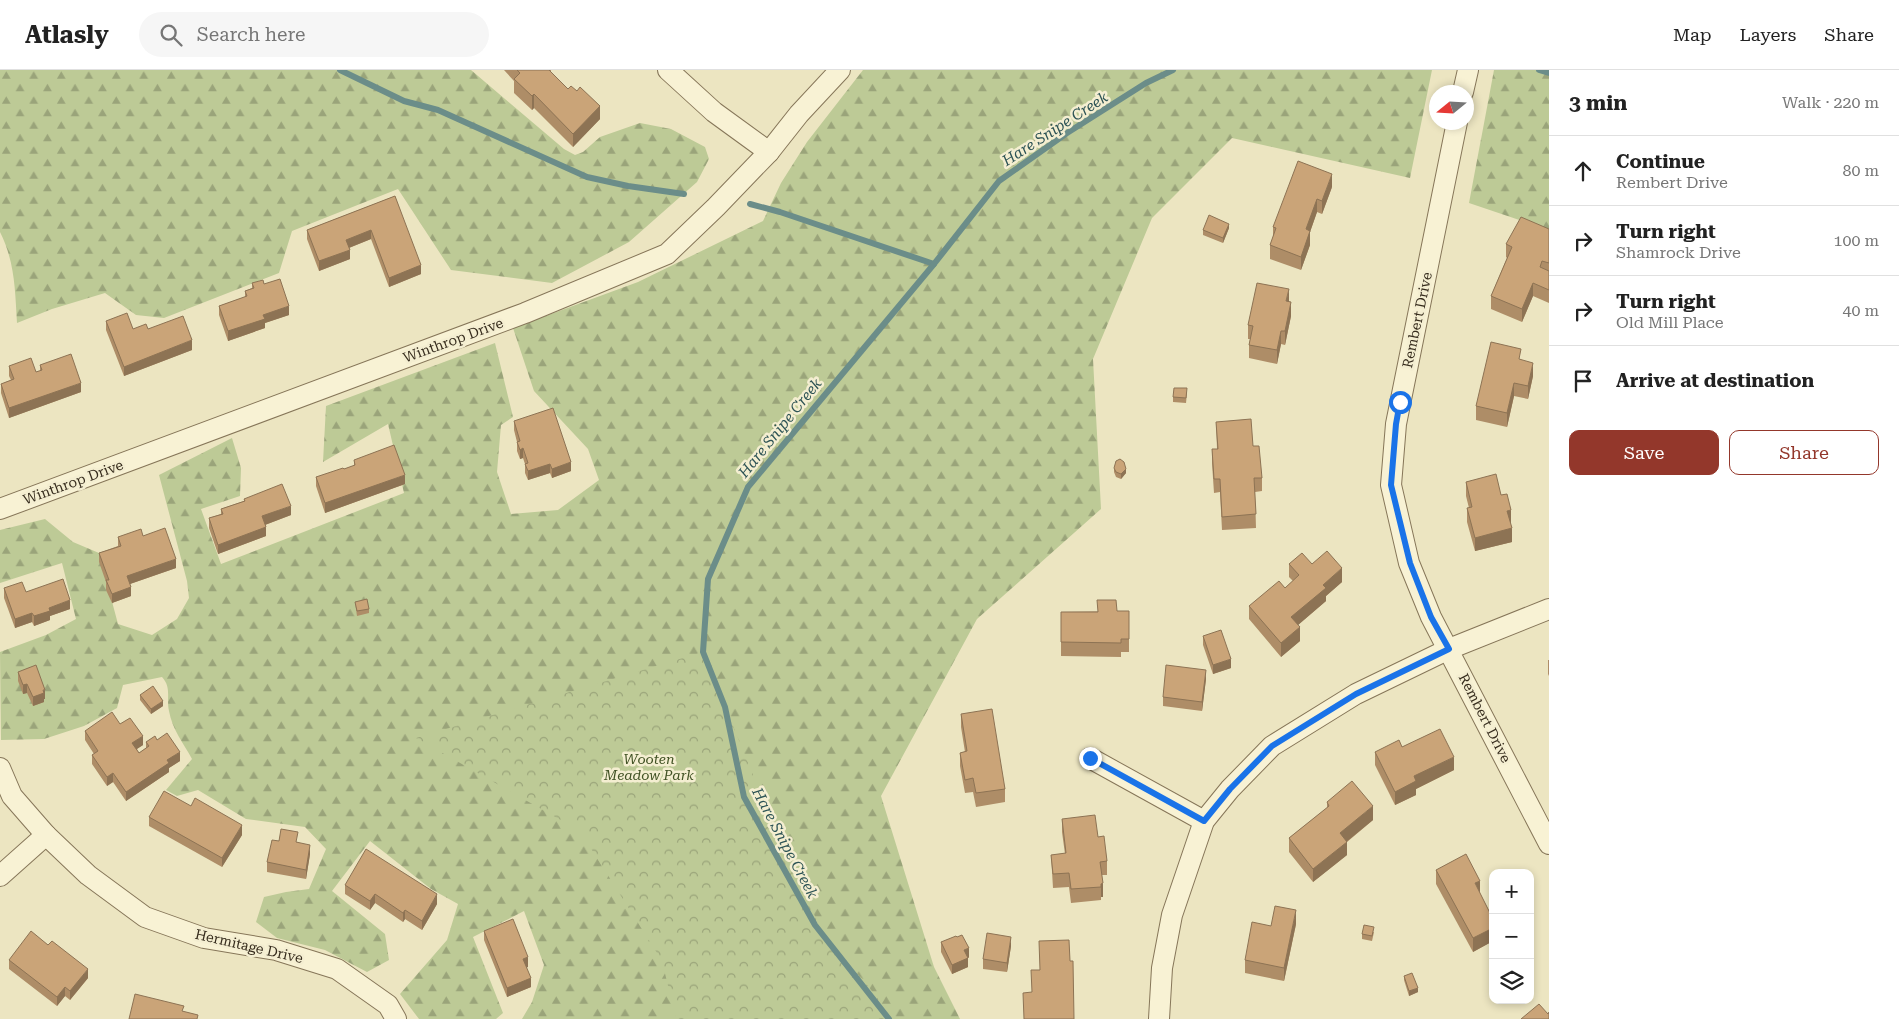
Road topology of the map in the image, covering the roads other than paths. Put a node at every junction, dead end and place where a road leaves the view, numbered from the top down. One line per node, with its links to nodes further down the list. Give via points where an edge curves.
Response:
1 (668, 70): 6 (street, via 714,112)
2 (840, 70): 6 (street, Winthrop Drive)
3 (1468, 70): 4 (street)
4 (1465, 85)
5 (1455, 130): 9 (street, Rembert Drive, via 1396,424 1391,485 1410,563 1431,617)
6 (769, 152): 7 (street, Winthrop Drive, via 667,254 525,313)
7 (0, 509)
8 (1549, 608): 9 (street)
9 (1449, 649): 12 (street, via 1356,694 1272,746); 14 (street, Rembert Drive)
10 (1090, 758): 12 (street)
11 (0, 768): 13 (street, Hermitage Drive, via 12,796)
12 (1204, 821): 17 (street, via 1172,915 1162,968)
13 (46, 835): 15 (street); 16 (street, Hermitage Drive, via 88,875 145,917 204,938 276,950 337,969 388,1005)
14 (1549, 844)
15 (0, 876)
16 (396, 1019)
17 (1159, 1019)

